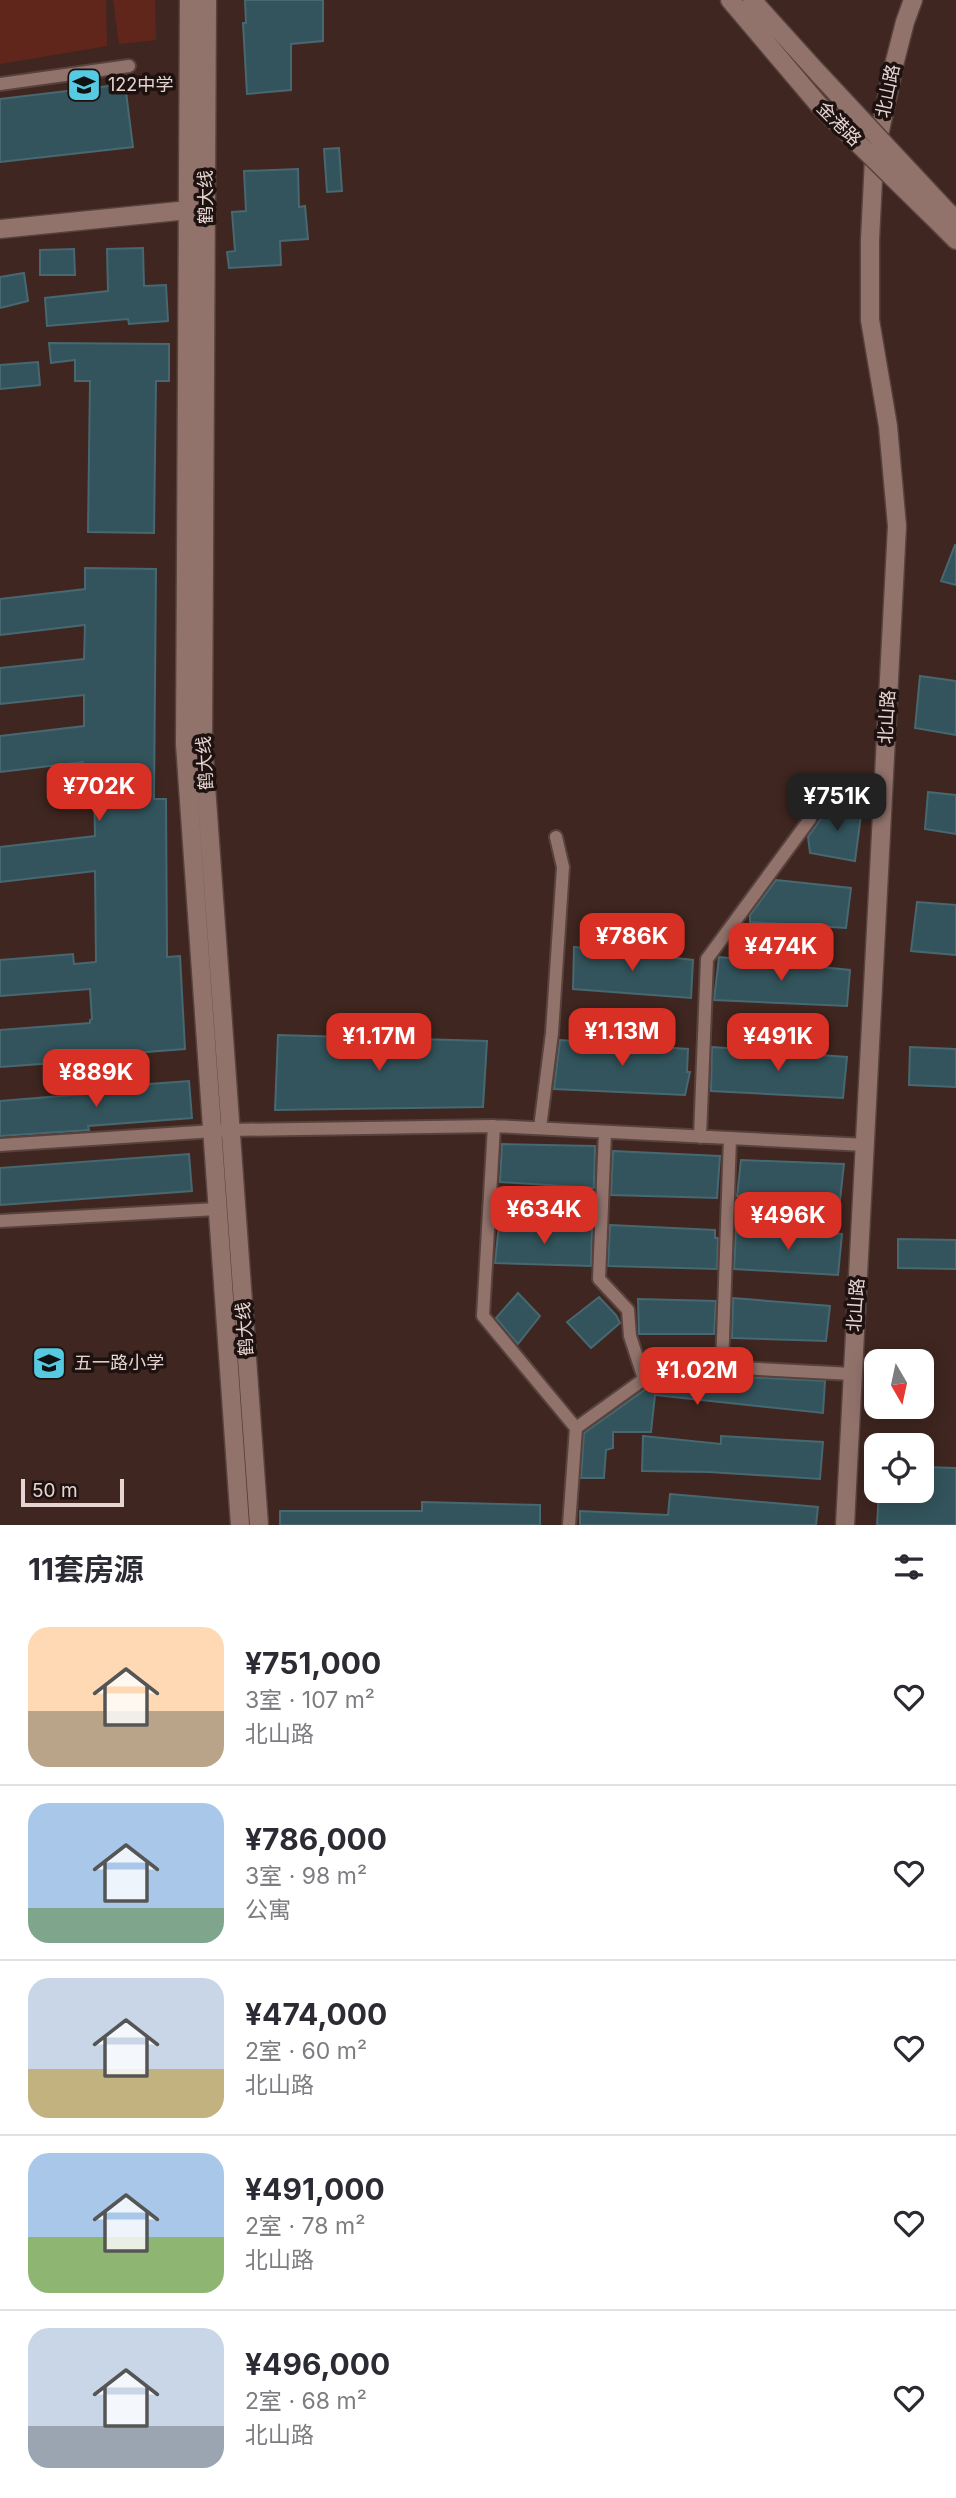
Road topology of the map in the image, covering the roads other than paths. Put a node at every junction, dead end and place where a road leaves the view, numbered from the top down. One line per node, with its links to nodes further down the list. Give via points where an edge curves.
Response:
1 (189, 0): 8 (main road, 鹤大线)
2 (207, 0): 8 (main road, 鹤大线)
3 (730, 0): 9 (main road, 金港路, bridge, via 819,105)
4 (752, 0): 9 (main road, 金港路, bridge)
5 (913, 0): 21 (main road, 北山路, via 874,159 870,240 870,320 888,426 898,526)
6 (130, 66): 7 (street)
7 (0, 84)
8 (197, 209): 10 (main road); 16 (main road, 鹤大线, via 185,744)
9 (944, 214): 11 (main road, 金港路)
10 (0, 229)
11 (956, 240)
12 (810, 819): 18 (street, via 706,959)
13 (556, 837): 15 (street, via 563,867 552,1033)
14 (494, 1126): 15 (street); 16 (street); 27 (street, via 483,1316)
15 (540, 1128): 17 (street)
16 (221, 1130): 20 (street); 22 (main road, 鹤大线); 29 (main road, 鹤大线)
17 (605, 1132): 18 (street); 26 (street, via 599,1279 628,1310 630,1336)
18 (699, 1137): 19 (street)
19 (730, 1138): 21 (street); 24 (street)
20 (0, 1145)
21 (866, 1146): 25 (main road, 北山路)
22 (217, 1209): 23 (street); 28 (main road, 鹤大线)
23 (0, 1221)
24 (722, 1367): 25 (street); 26 (street, via 665,1364)
25 (852, 1374): 31 (main road, 北山路)
26 (644, 1379): 27 (street)
27 (576, 1428): 30 (street)
28 (240, 1525)
29 (259, 1525)
30 (569, 1525)
31 (845, 1525)

